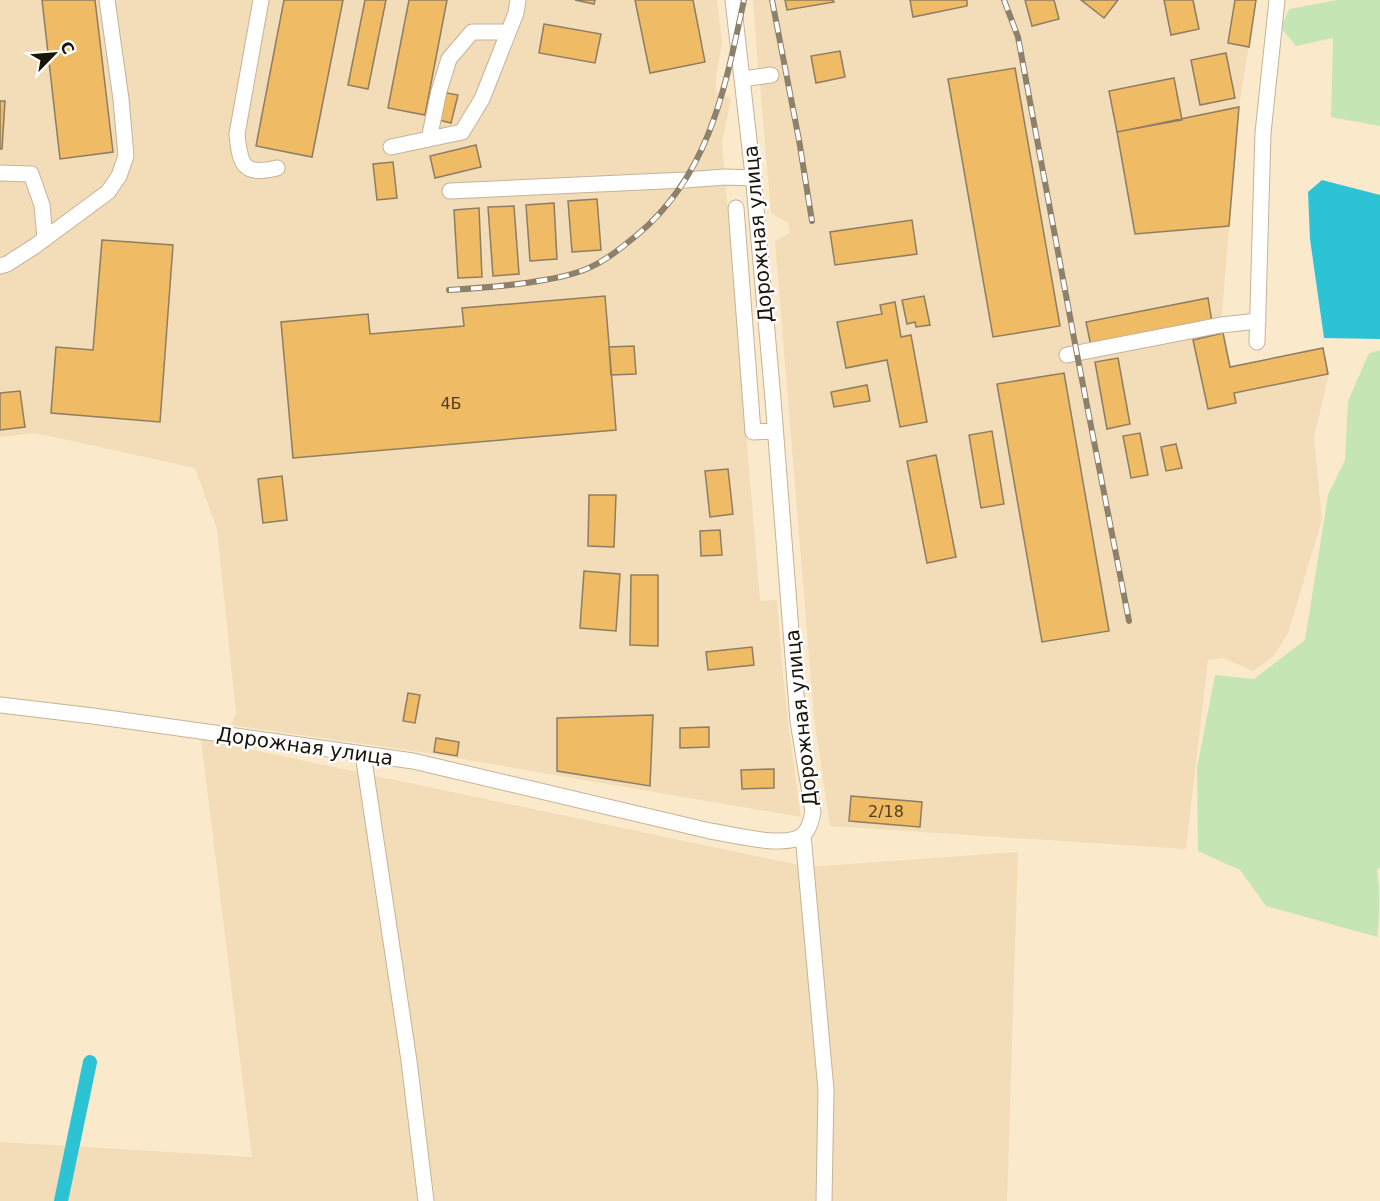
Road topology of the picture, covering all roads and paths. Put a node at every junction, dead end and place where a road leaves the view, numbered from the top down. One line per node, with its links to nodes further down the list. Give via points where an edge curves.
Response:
1 (106, 0): 16 (street, via 126,156 108,192)
2 (261, 0): 11 (street, via 237,134 245,166 255,171)
3 (518, 0): 6 (street)
4 (733, 0): 8 (street, Дорожная улица)
5 (1277, 0): 18 (street, via 1263,133)
6 (508, 32): 9 (street, via 482,99 462,132); 9 (street, via 472,32 449,60)
7 (771, 75): 8 (street)
8 (742, 79): 13 (street, Дорожная улица)
9 (429, 139): 10 (street)
10 (392, 147)
11 (277, 168)
12 (0, 172): 16 (street, via 31,174 42,205)
13 (753, 178): 14 (street); 21 (street, Дорожная улица)
14 (450, 191)
15 (736, 208): 21 (street, via 753,432)
16 (45, 239): 17 (street)
17 (0, 266)
18 (1258, 321): 19 (street); 20 (street)
19 (1257, 342)
20 (1067, 355)
21 (775, 431): 24 (street, Дорожная улица, via 798,721 813,812)
22 (0, 705): 23 (street, Дорожная улица)
23 (363, 754): 24 (street, Дорожная улица, via 413,761 710,831 784,842); 25 (street)
24 (803, 836): 26 (street, via 826,1090)
25 (426, 1201)
26 (824, 1201)

